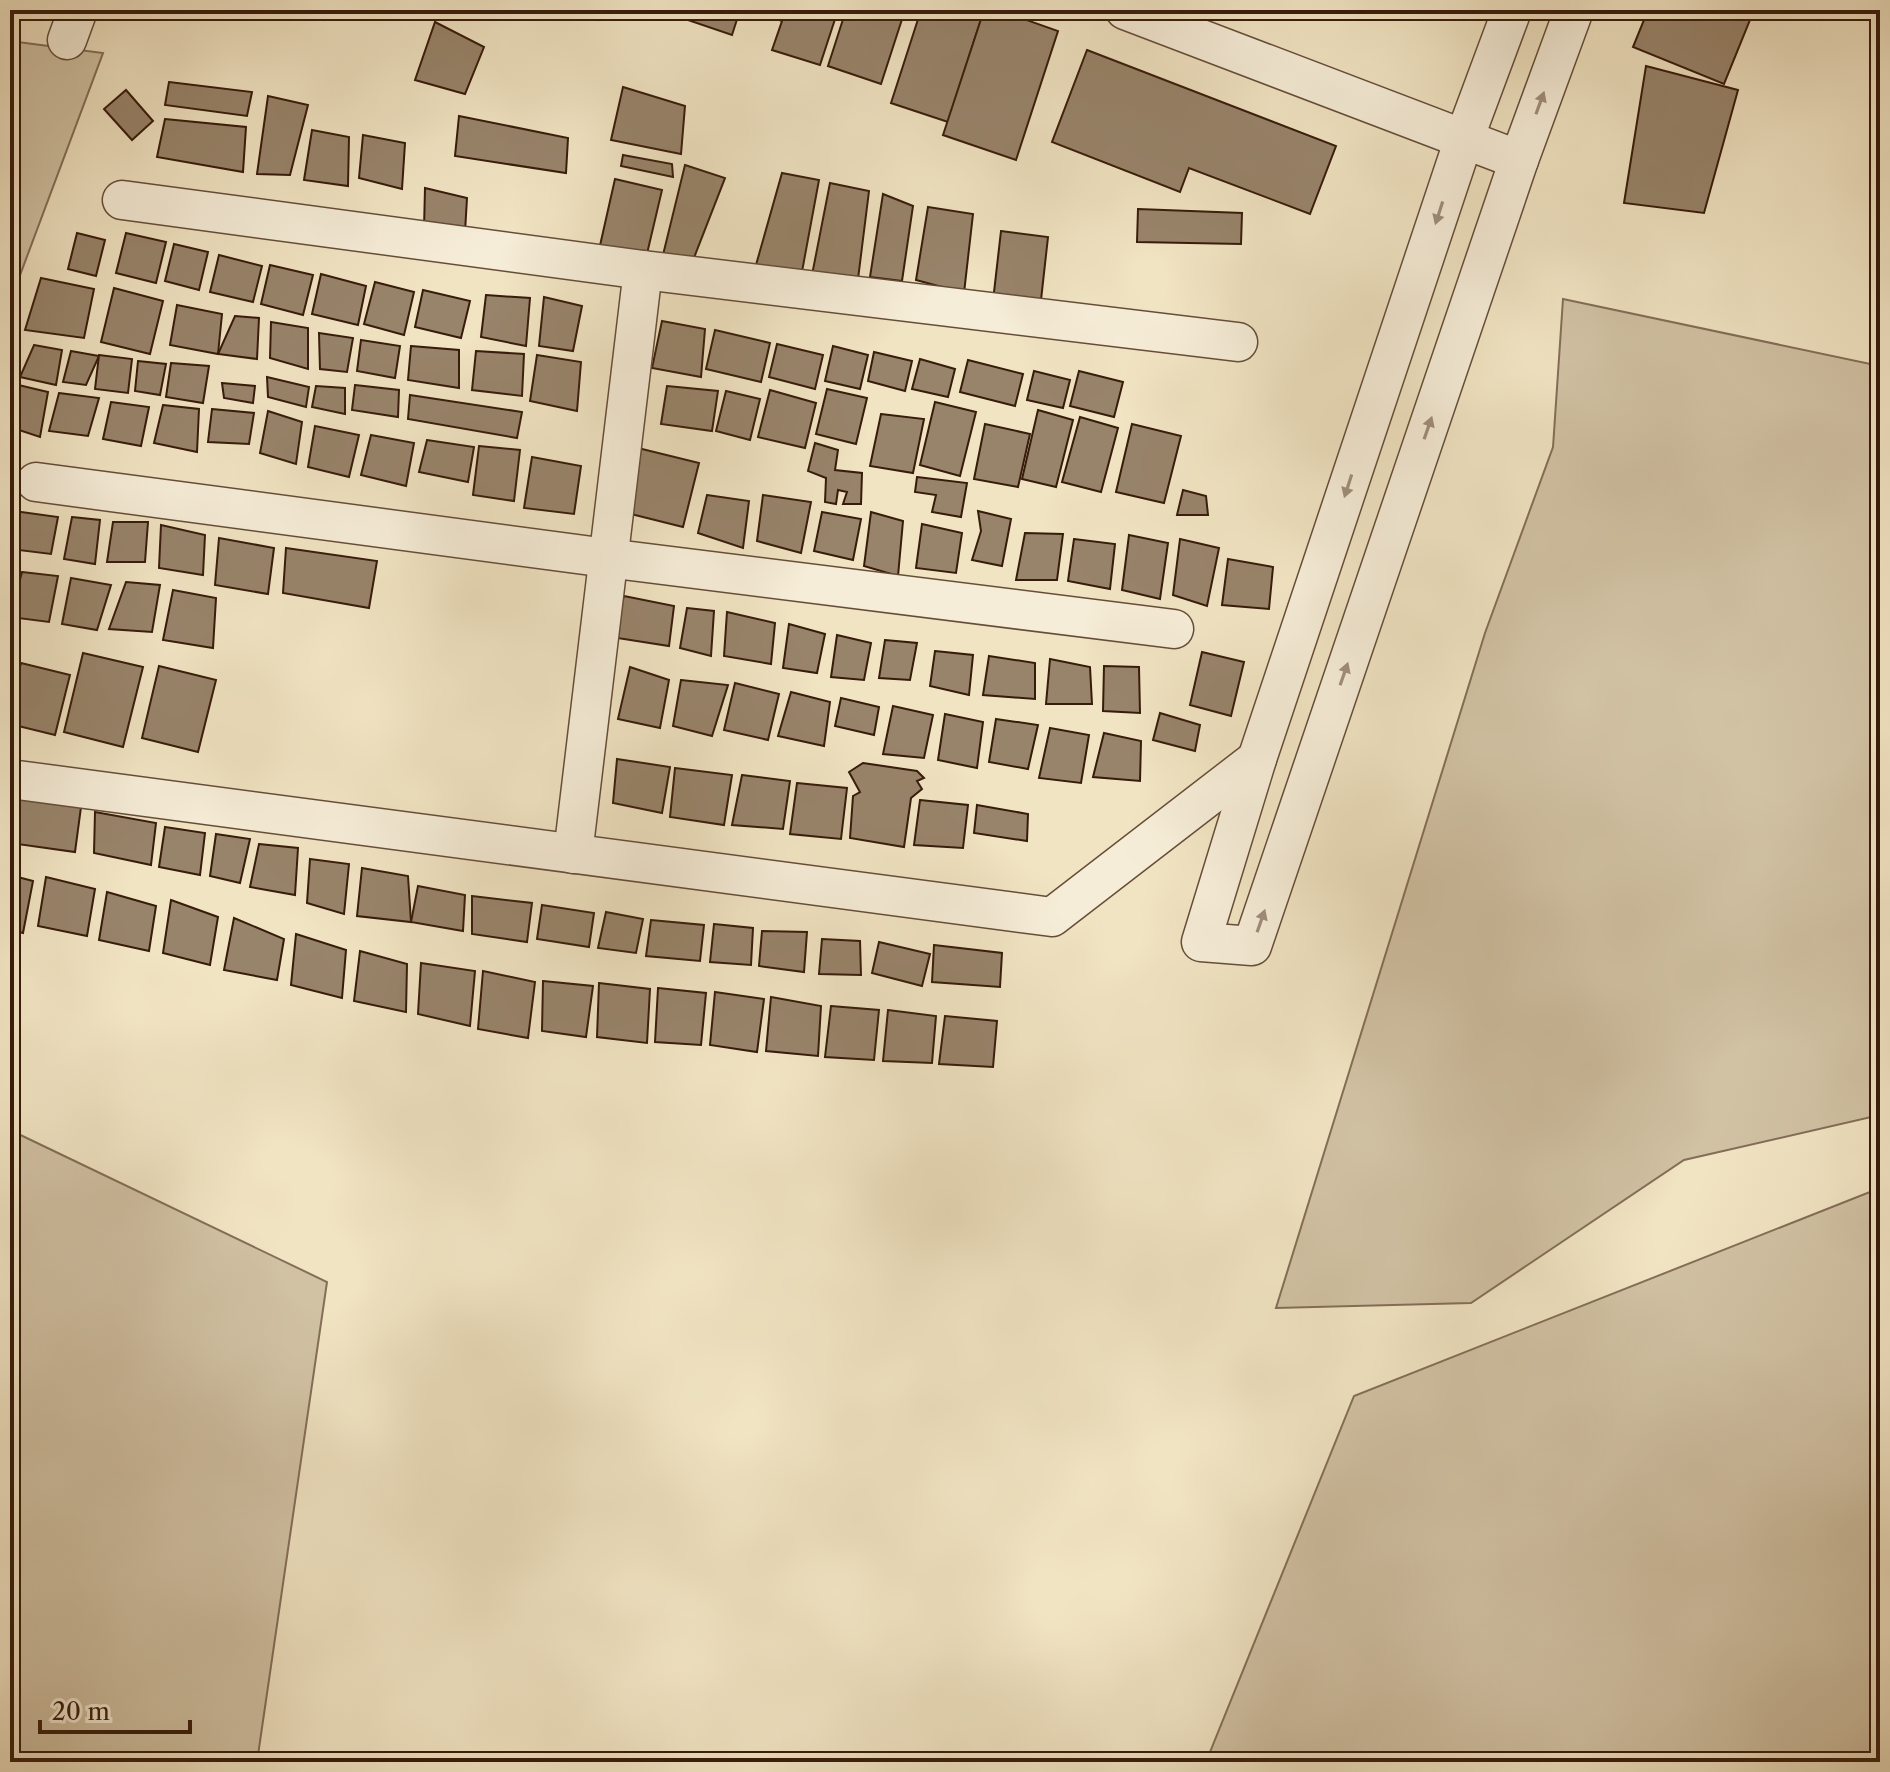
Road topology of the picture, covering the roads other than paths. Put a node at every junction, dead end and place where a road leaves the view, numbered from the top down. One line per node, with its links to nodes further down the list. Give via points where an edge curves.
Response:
1 (1125, 10): 4 (street)
2 (1512, 10): 4 (street)
3 (1574, 10): 5 (street, one-way to 3)
4 (1464, 139): 5 (street); 12 (street, one-way to 12)
5 (1519, 160): 12 (street, one-way to 5, via 1201,942 1252,946)
6 (122, 200): 7 (street)
7 (643, 270): 8 (street); 10 (street)
8 (1238, 342)
9 (36, 482): 10 (street)
10 (607, 558): 11 (street); 14 (street)
11 (1174, 629)
12 (1257, 759): 14 (street, via 1052,917)
13 (10, 779): 14 (street)
14 (573, 854)

